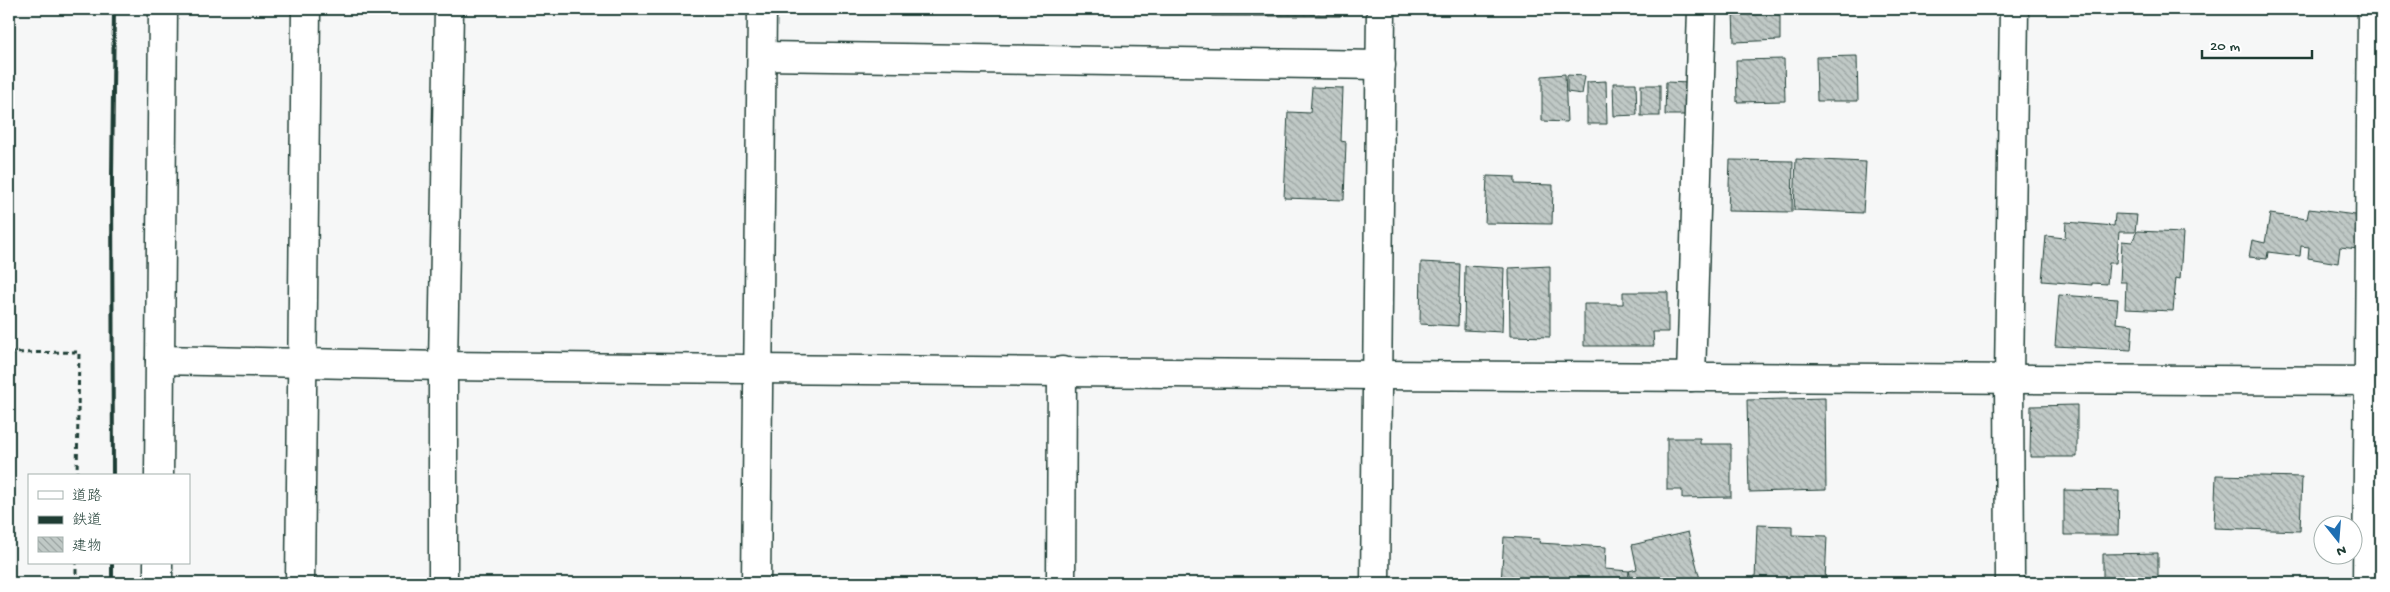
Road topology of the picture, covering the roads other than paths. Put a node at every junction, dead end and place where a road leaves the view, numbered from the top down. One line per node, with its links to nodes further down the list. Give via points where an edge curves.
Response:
1 (163, 9): 11 (street)
2 (306, 9): 12 (street)
3 (449, 9): 13 (street)
4 (762, 9): 9 (street)
5 (1382, 9): 10 (street)
6 (1702, 9): 17 (street)
7 (2014, 9): 18 (street)
8 (2372, 9): 19 (street)
9 (762, 56): 10 (street); 14 (street)
10 (1381, 65): 16 (street)
11 (160, 360): 12 (street); 20 (street)
12 (301, 363): 13 (street); 23 (street)
13 (443, 366): 14 (street); 24 (street)
14 (759, 367): 15 (street); 25 (street)
15 (1062, 371): 16 (street); 26 (street)
16 (1377, 375): 17 (street); 27 (street)
17 (1691, 376): 18 (street)
18 (2009, 378): 19 (street); 28 (street)
19 (2374, 381): 29 (street)
20 (159, 474)
21 (158, 564): 22 (street)
22 (158, 583)
23 (300, 583)
24 (443, 583)
25 (756, 583)
26 (1060, 583)
27 (1375, 583)
28 (2010, 583)
29 (2367, 583)

